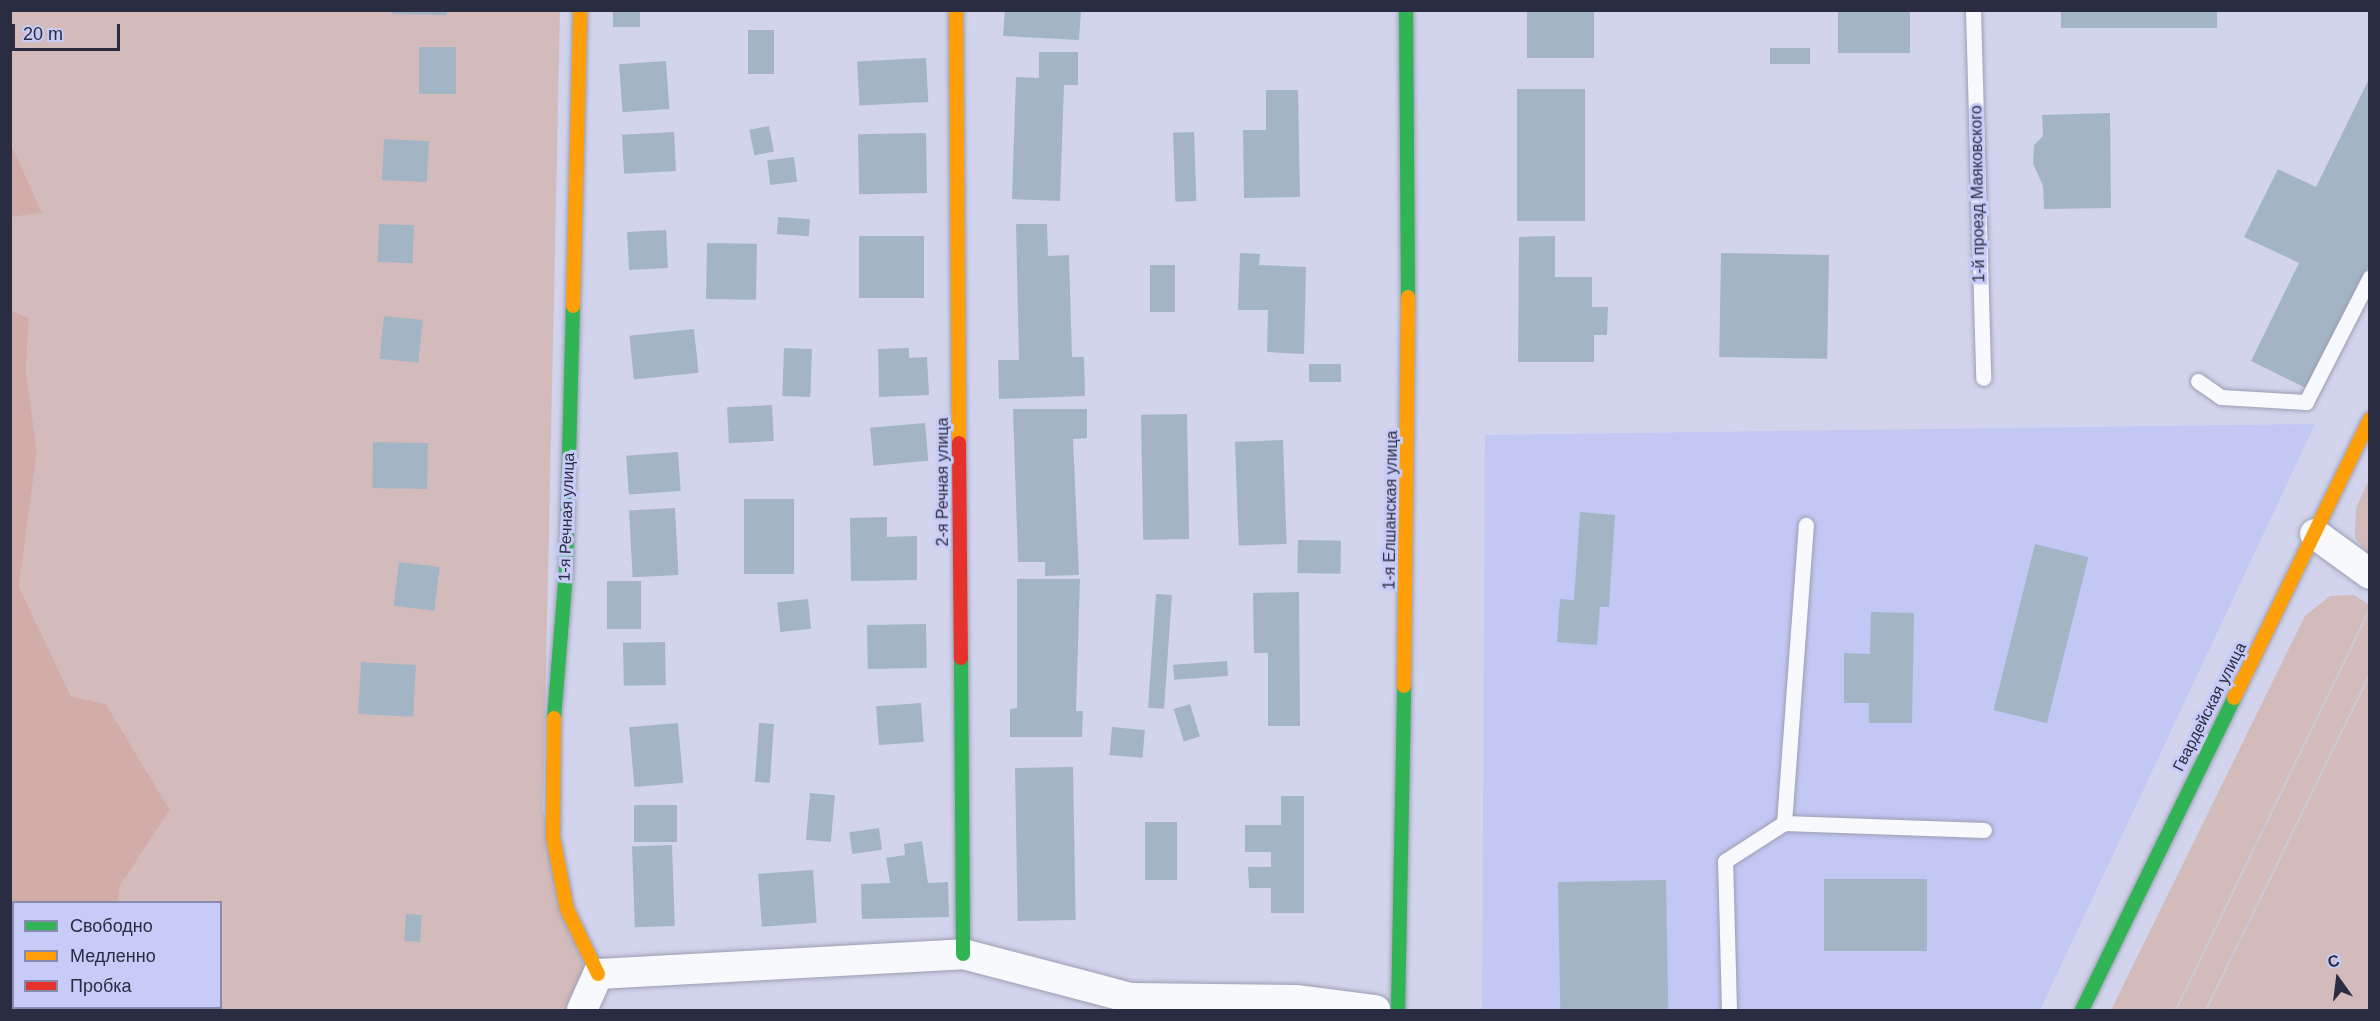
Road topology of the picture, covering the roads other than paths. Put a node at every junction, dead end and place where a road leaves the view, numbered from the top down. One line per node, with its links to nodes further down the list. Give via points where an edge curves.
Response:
1 (580, 10): 15 (street, 1-я Речная улица, via 566,571 551,763 554,837 567,909)
2 (956, 10): 14 (street, 2-я Речная улица)
3 (1406, 10): 18 (street, 1-я Елшанская улица, via 1409,414)
4 (1973, 10): 6 (lane, 1-й проезд Маяковского)
5 (2370, 277): 7 (lane, via 2306,402 2221,397)
6 (1983, 378)
7 (2198, 381)
8 (2370, 419): 10 (street, Гвардейская улица)
9 (1806, 525): 12 (lane)
10 (2315, 534): 11 (street); 20 (street, Гвардейская улица)
11 (2370, 574)
12 (1784, 823): 13 (lane); 19 (lane, via 1725,861)
13 (1984, 830)
14 (963, 954): 15 (street); 17 (street, via 1131,998 1296,1000)
15 (598, 974): 16 (street)
16 (582, 1011)
17 (1375, 1011)
18 (1398, 1011)
19 (1729, 1011)
20 (2082, 1011)

